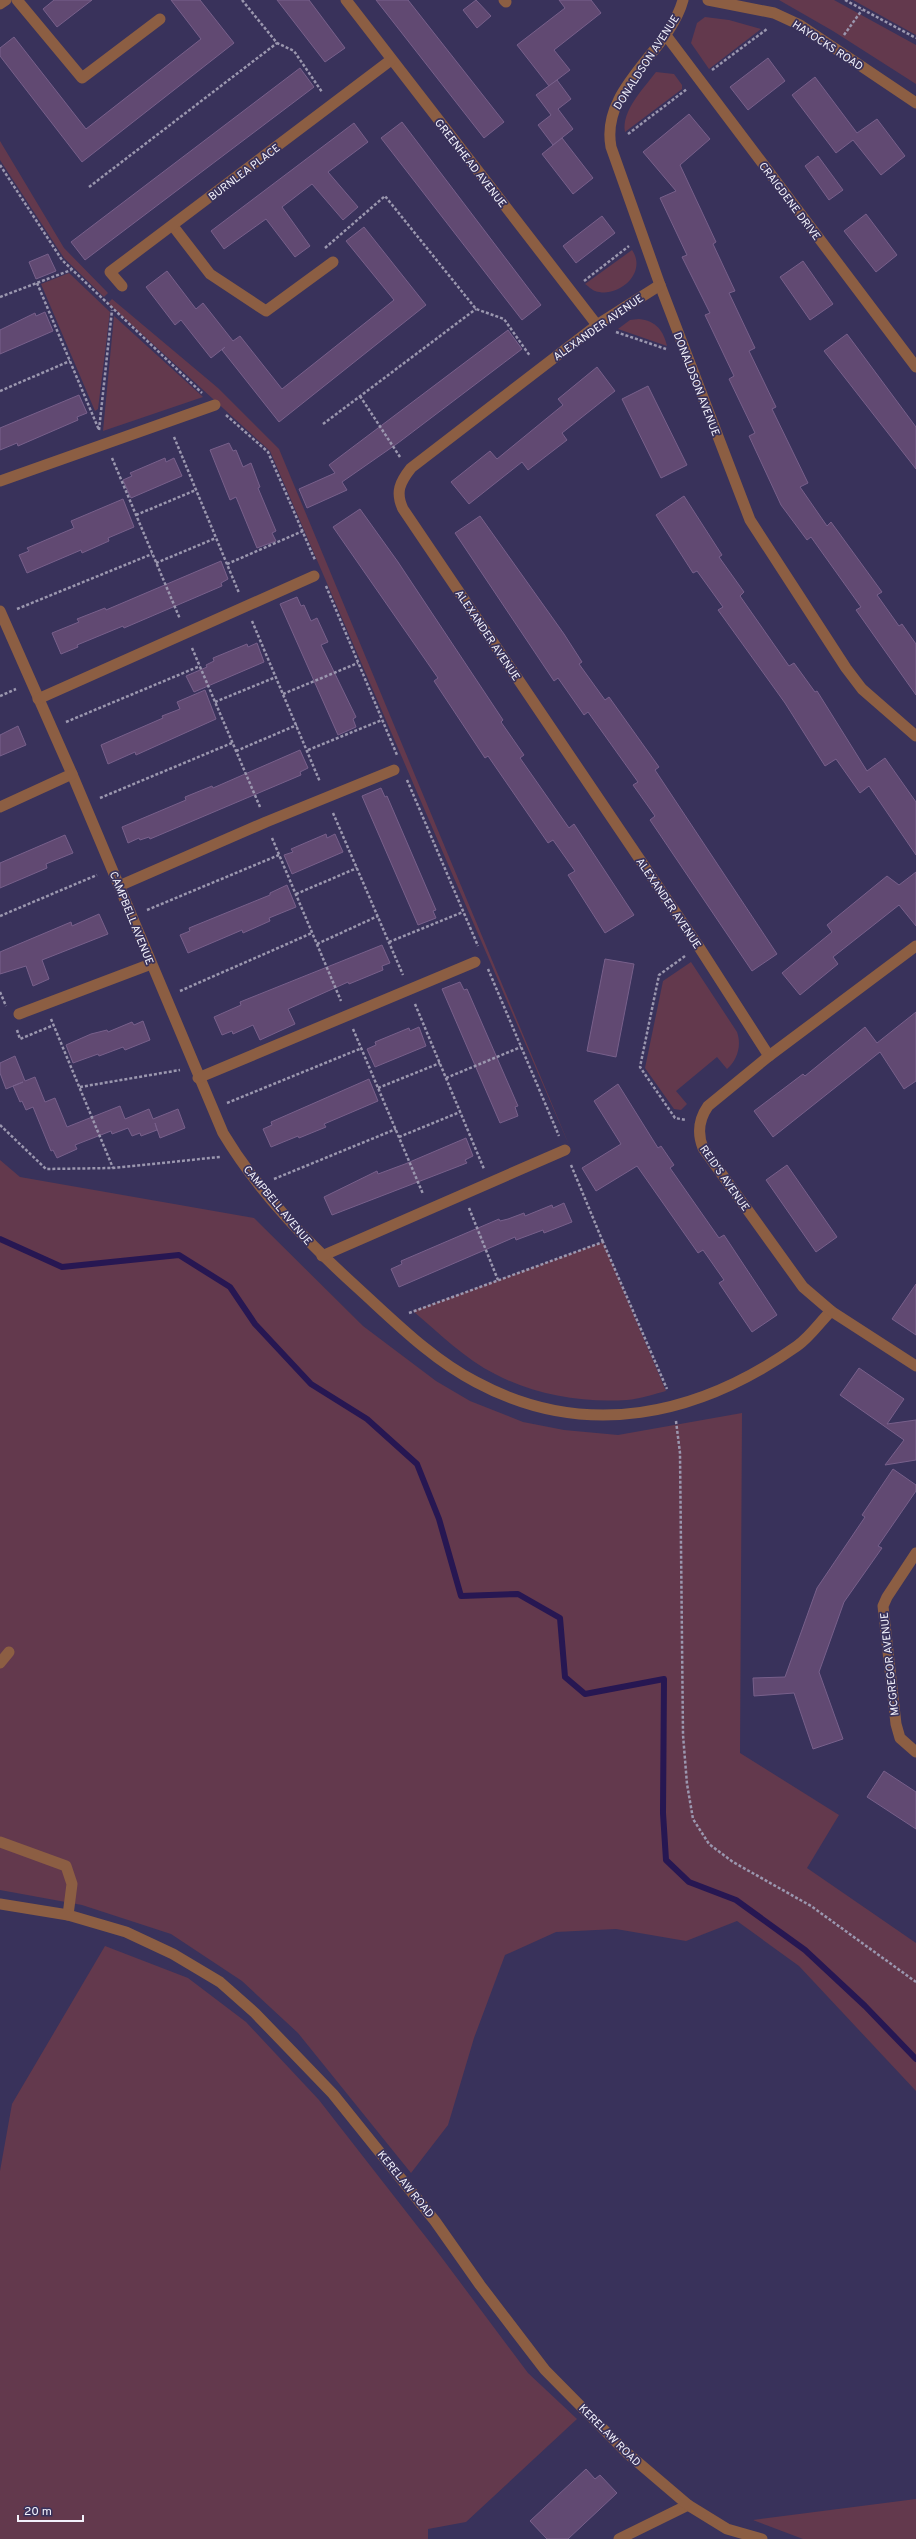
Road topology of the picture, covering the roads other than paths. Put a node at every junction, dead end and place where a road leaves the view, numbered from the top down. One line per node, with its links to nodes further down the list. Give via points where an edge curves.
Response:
1 (6, 0): 6 (street)
2 (17, 0): 7 (street, via 82,78)
3 (346, 0): 9 (street, GREENHEAD AVENUE)
4 (683, 0): 8 (street, DONALDSON AVENUE, via 675,20)
5 (708, 0): 10 (street, HAYOCKS ROAD, via 774,13 800,25)
6 (0, 4)
7 (160, 19)
8 (665, 34): 13 (street, DONALDSON AVENUE, via 614,108 610,126 611,147); 16 (street, CRAIGDENE DRIVE)
9 (391, 60): 11 (street, BURNLEA PLACE); 15 (street, GREENHEAD AVENUE)
10 (916, 103)
11 (173, 226): 12 (street, via 210,274 266,311); 14 (street, BURNLEA PLACE, via 110,272)
12 (333, 262)
13 (660, 285): 15 (street, ALEXANDER AVENUE); 22 (street, DONALDSON AVENUE, via 750,520 862,689)
14 (122, 286)
15 (597, 325): 31 (street, ALEXANDER AVENUE, via 403,476 398,498 699,947)
16 (916, 367)
17 (215, 405): 18 (street)
18 (0, 481)
19 (318, 574): 21 (street)
20 (1, 613): 21 (street, CAMPBELL AVENUE)
21 (38, 699): 24 (street, CAMPBELL AVENUE)
22 (916, 736)
23 (399, 768): 26 (street)
24 (72, 774): 25 (street); 26 (street, CAMPBELL AVENUE)
25 (0, 807)
26 (119, 886): 29 (street, CAMPBELL AVENUE)
27 (916, 946): 31 (street, REID'S AVENUE)
28 (475, 962): 32 (street, via 347,1016)
29 (151, 964): 30 (street); 32 (street, CAMPBELL AVENUE)
30 (19, 1014)
31 (769, 1056): 35 (street, REID'S AVENUE, via 708,1106 700,1124 702,1148 803,1287)
32 (196, 1073): 34 (street, CAMPBELL AVENUE, via 236,1155)
33 (565, 1150): 34 (street)
34 (322, 1256): 35 (street, CAMPBELL AVENUE, via 392,1319 474,1382 534,1407 590,1416 674,1406 701,1398 744,1378 798,1345)
35 (831, 1311): 36 (street, REID'S AVENUE)
36 (916, 1366)
37 (916, 1553): 40 (street, MCGREGOR AVENUE, via 886,1596 883,1616 896,1724 900,1738)
38 (9, 1652): 39 (street)
39 (0, 1663)
40 (916, 1752)
41 (0, 1842): 43 (street, via 66,1866 72,1884)
42 (0, 1904): 43 (street, KERELAW ROAD)
43 (68, 1915): 44 (street, KERELAW ROAD, via 126,1932 173,1954 220,1982 255,2013 295,2052 342,2106 435,2221 545,2370 627,2453)
44 (688, 2505): 45 (street); 46 (street, KERELAW ROAD, via 727,2530)
45 (619, 2539)
46 (762, 2539)

